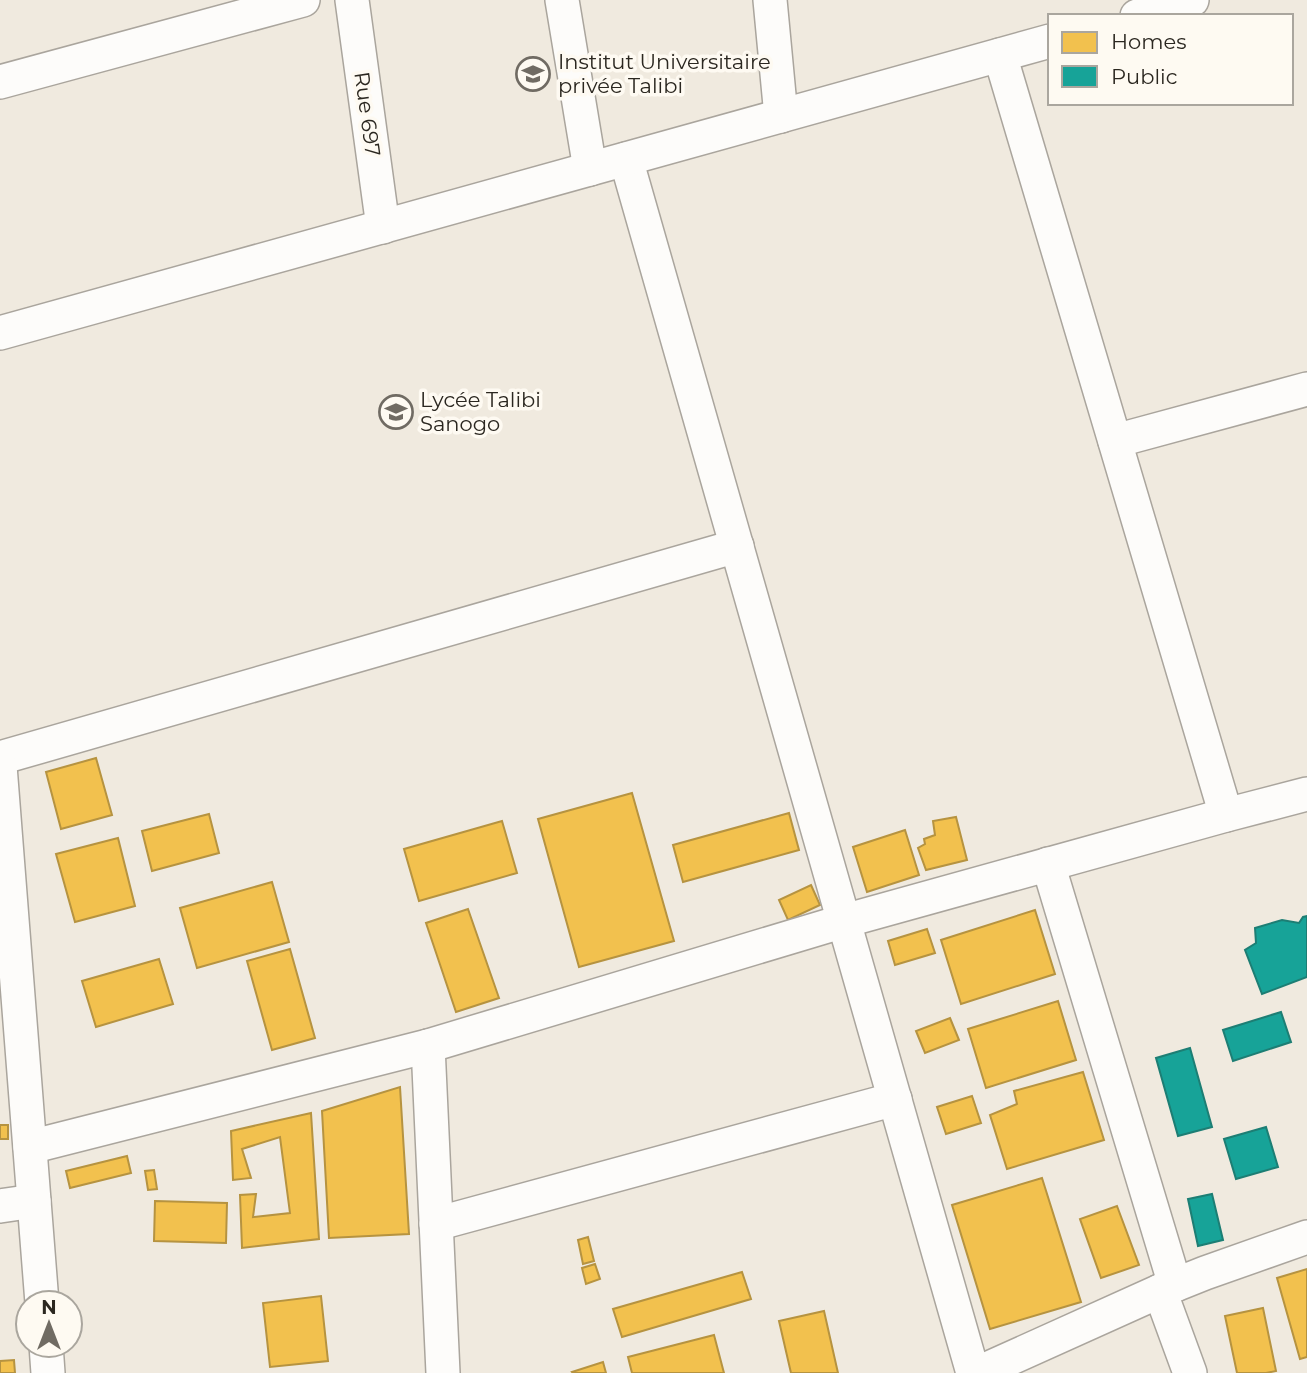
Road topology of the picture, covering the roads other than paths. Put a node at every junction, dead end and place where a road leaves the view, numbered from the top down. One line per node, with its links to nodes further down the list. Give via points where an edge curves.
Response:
1 (303, 0): 9 (street)
2 (352, 0): 13 (street, Rue 697)
3 (562, 0): 12 (street)
4 (770, 0): 10 (street)
5 (1192, 0): 6 (street)
6 (1144, 14)
7 (1048, 42): 8 (street)
8 (1000, 55): 10 (street); 16 (street)
9 (0, 82)
10 (781, 116): 11 (street)
11 (626, 159): 12 (street); 17 (street)
12 (590, 169): 13 (street)
13 (383, 227): 14 (street)
14 (0, 333)
15 (1307, 389): 16 (street)
16 (1115, 441): 21 (street)
17 (737, 546): 18 (street); 23 (street)
18 (0, 758)
19 (0, 766): 26 (street)
20 (1307, 794): 21 (street)
21 (1226, 815): 22 (street)
22 (1048, 864): 23 (street); 31 (street)
23 (844, 921): 24 (street); 25 (street)
24 (428, 1046): 26 (street); 29 (street)
25 (895, 1099): 29 (street); 34 (street)
26 (30, 1147): 27 (street)
27 (34, 1201): 28 (street); 32 (street)
28 (0, 1206)
29 (436, 1224): 33 (street)
30 (1307, 1237): 31 (street)
31 (1168, 1288): 34 (street); 35 (street)
32 (41, 1289)
33 (443, 1373)
34 (976, 1373)
35 (1190, 1373)

